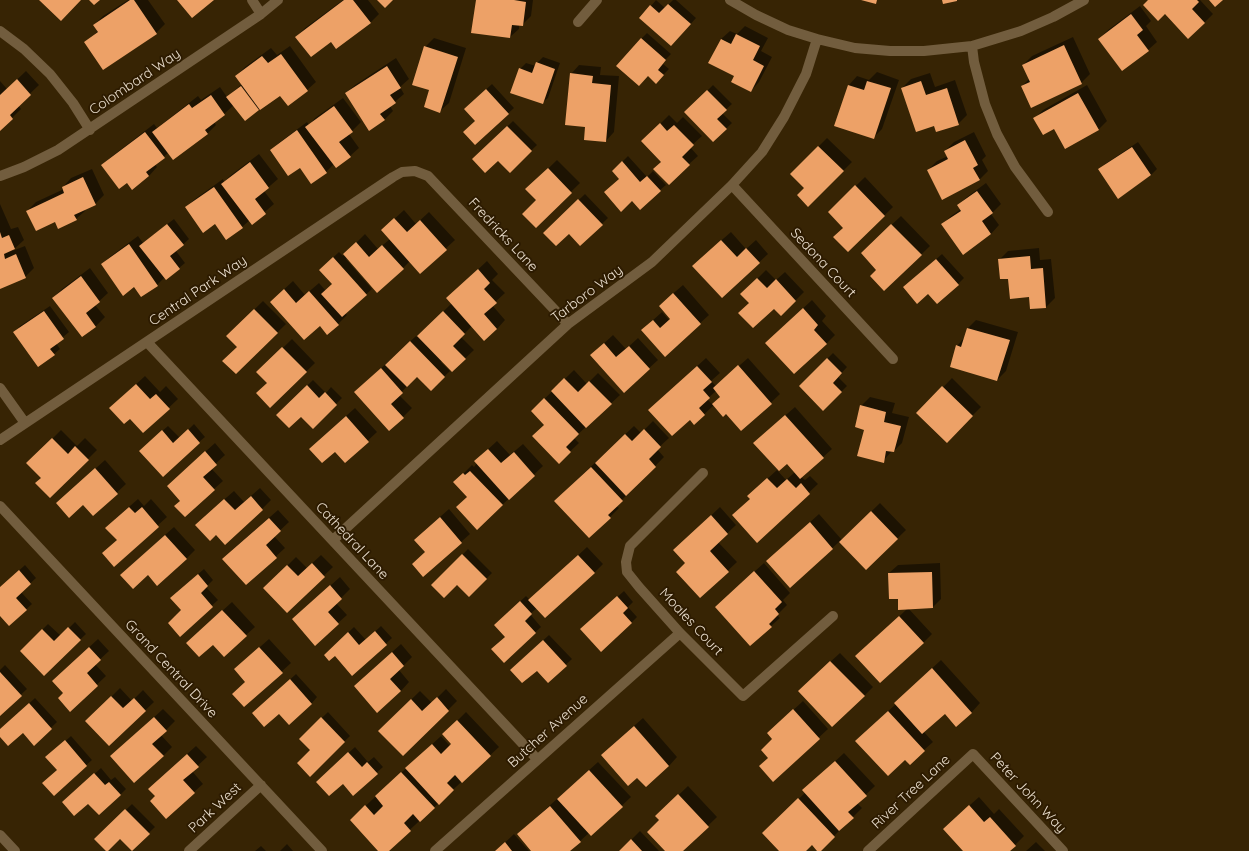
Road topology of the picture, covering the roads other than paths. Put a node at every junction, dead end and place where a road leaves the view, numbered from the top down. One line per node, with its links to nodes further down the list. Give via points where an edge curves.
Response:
1 (252, 0): 6 (street)
2 (278, 0): 6 (street, Colombard Way)
3 (598, 0): 7 (street)
4 (730, 0): 9 (street, via 788,30)
5 (1084, 0): 10 (street, via 1021,31)
6 (261, 14): 11 (street, Colombard Way)
7 (578, 22)
8 (0, 31): 11 (street, via 24,49 50,74)
9 (817, 39): 10 (street, via 855,48 890,51 924,51); 14 (street, Tarboro Way, via 806,74 784,117 762,152)
10 (972, 46): 15 (street, via 985,104 997,134 1015,168)
11 (90, 130): 13 (street, Colombard Way, via 58,150)
12 (415, 171): 16 (street, Fredricks Lane, via 428,176); 17 (street, Central Park Way, via 402,172 393,177)
13 (0, 176)
14 (732, 185): 16 (street, Tarboro Way, via 652,262); 18 (street, Sedona Court)
15 (1048, 212)
16 (568, 324): 24 (street, Tarboro Way)
17 (147, 342): 20 (street, Central Park Way); 24 (street, Cathedral Lane)
18 (893, 359)
19 (0, 388): 20 (street)
20 (25, 423): 21 (street, Central Park Way)
21 (0, 440)
22 (702, 473): 26 (street, Moales Court, via 630,546 626,562 627,572)
23 (0, 506): 29 (street, Grand Central Drive)
24 (332, 540): 28 (street, Cathedral Lane)
25 (832, 616): 26 (street, Moales Court, via 743,696)
26 (680, 633): 28 (street, Butcher Avenue)
27 (973, 754): 35 (street, River Tree Lane); 36 (street, Peter John Way)
28 (537, 760): 34 (street, Butcher Avenue)
29 (260, 785): 32 (street, Park West); 33 (street, Grand Central Drive)
30 (0, 835): 31 (street)
31 (15, 851)
32 (189, 851)
33 (322, 851)
34 (434, 851)
35 (868, 851)
36 (1063, 851)

